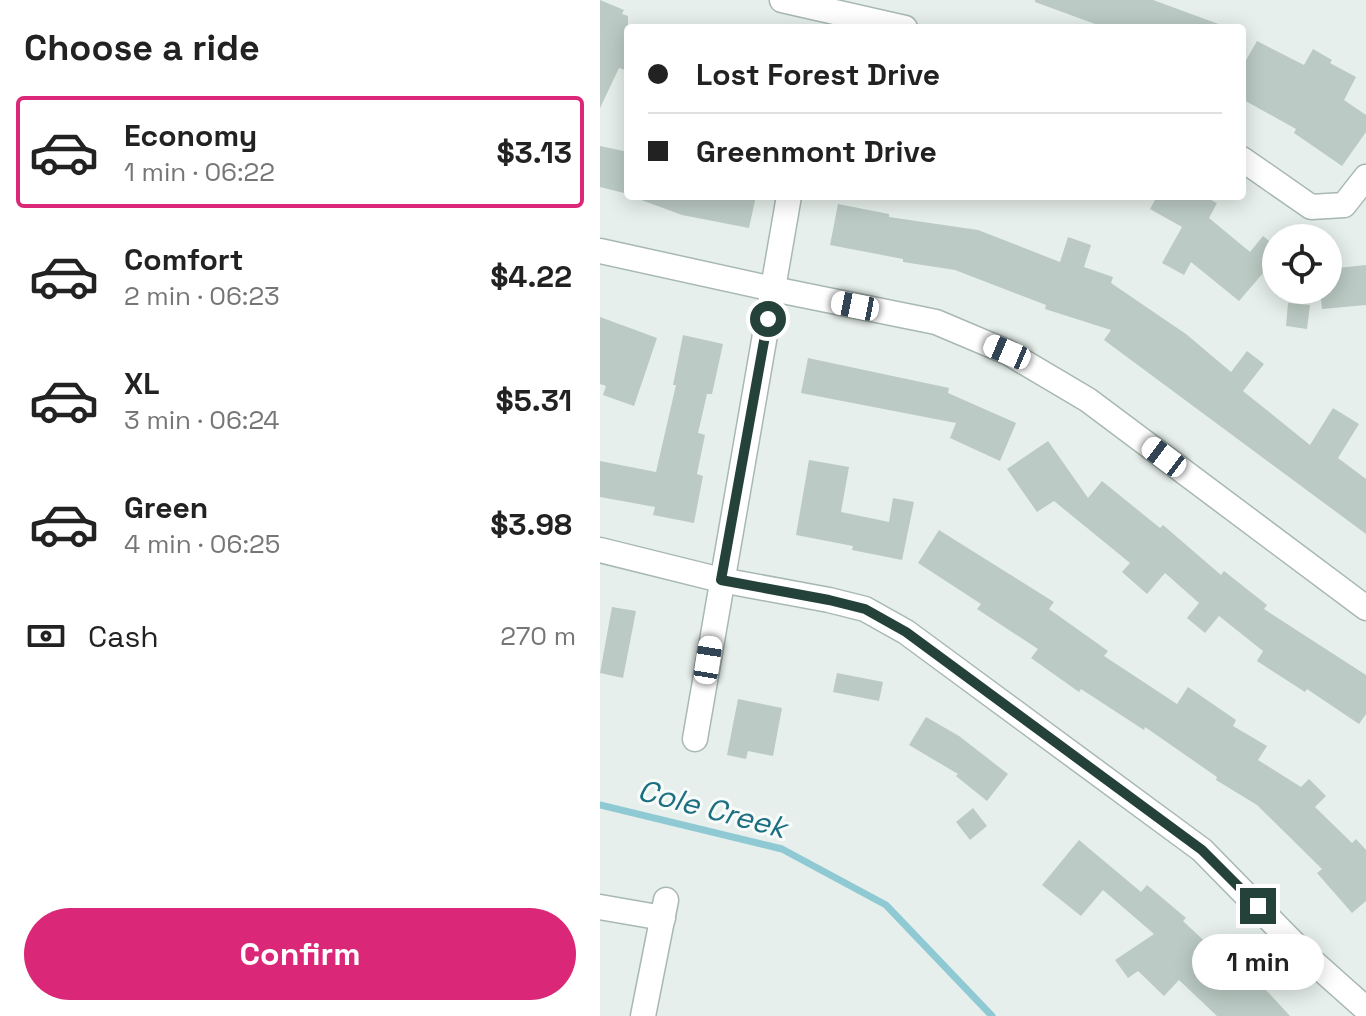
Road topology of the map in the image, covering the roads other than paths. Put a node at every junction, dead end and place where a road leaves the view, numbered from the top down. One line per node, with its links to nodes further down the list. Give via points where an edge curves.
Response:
1 (782, 0): 2 (street)
2 (821, 13): 3 (street)
3 (883, 24)
4 (1246, 162): 5 (street, via 1311,207 1344,205)
5 (1366, 177)
6 (788, 200): 8 (street)
7 (600, 251): 8 (street)
8 (773, 289): 10 (street); 11 (street, via 936,322 1007,352 1088,400)
9 (600, 550): 10 (street)
10 (721, 580): 12 (street); 14 (street, via 865,609 906,632 1202,850)
11 (1366, 608)
12 (695, 739)
13 (600, 907): 15 (street, via 664,909)
14 (1366, 1009)
15 (643, 1016)

